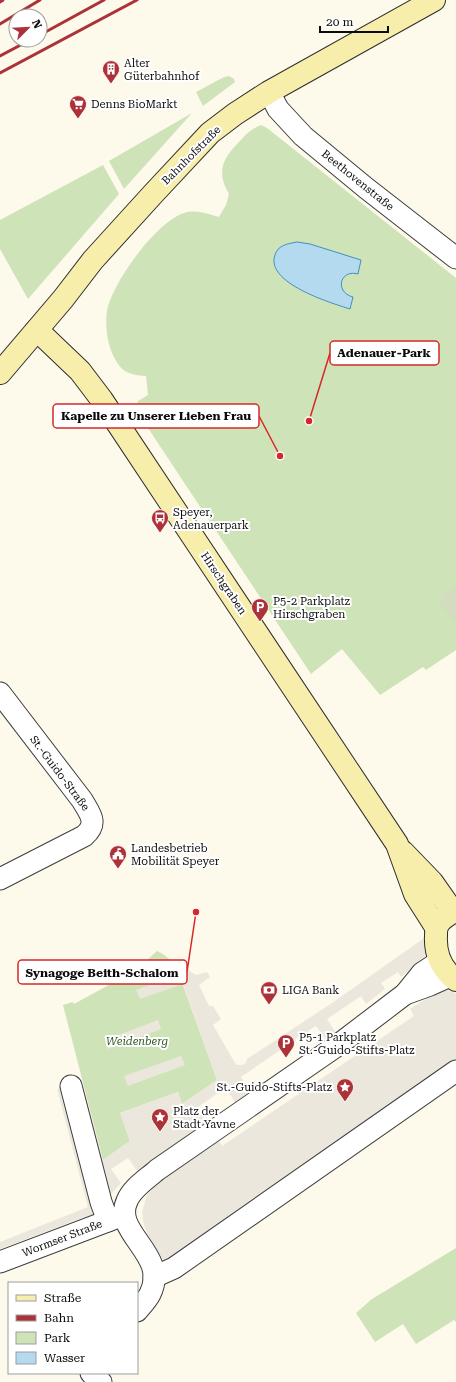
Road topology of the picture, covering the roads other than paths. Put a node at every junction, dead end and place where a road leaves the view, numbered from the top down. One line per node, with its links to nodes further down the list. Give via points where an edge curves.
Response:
1 (434, 0): 2 (street, Bahnhofstraße)
2 (270, 92): 3 (street, Beethovenstraße, via 278,109 303,136); 4 (street, Bahnhofstraße, via 234,114 210,133 103,249)
3 (456, 258)
4 (37, 330): 5 (street, Bahnhofstraße); 7 (street, Hirschgraben, via 80,371 102,400)
5 (0, 373)
6 (0, 693): 8 (street, St.-Guido-Straße, via 82,800 91,814 93,824 84,836)
7 (398, 847): 9 (street, Hirschgraben, via 432,882); 10 (street, Hirschgraben, via 415,894)
8 (0, 879)
9 (454, 912): 10 (street, via 440,921)
10 (436, 927): 11 (street, via 437,954)
11 (449, 972): 14 (street, via 422,973 404,994 332,1050 143,1181 127,1199)
12 (456, 1072): 16 (street, via 174,1268)
13 (71, 1086): 14 (street, via 101,1202)
14 (116, 1218): 15 (street, Wormser Straße); 16 (street, via 128,1226 149,1258)
15 (0, 1262)
16 (154, 1276): 17 (street, via 150,1295)
17 (138, 1310)
18 (89, 1374): 20 (street)
19 (91, 1374): 21 (street)
20 (82, 1382)
21 (101, 1382)

